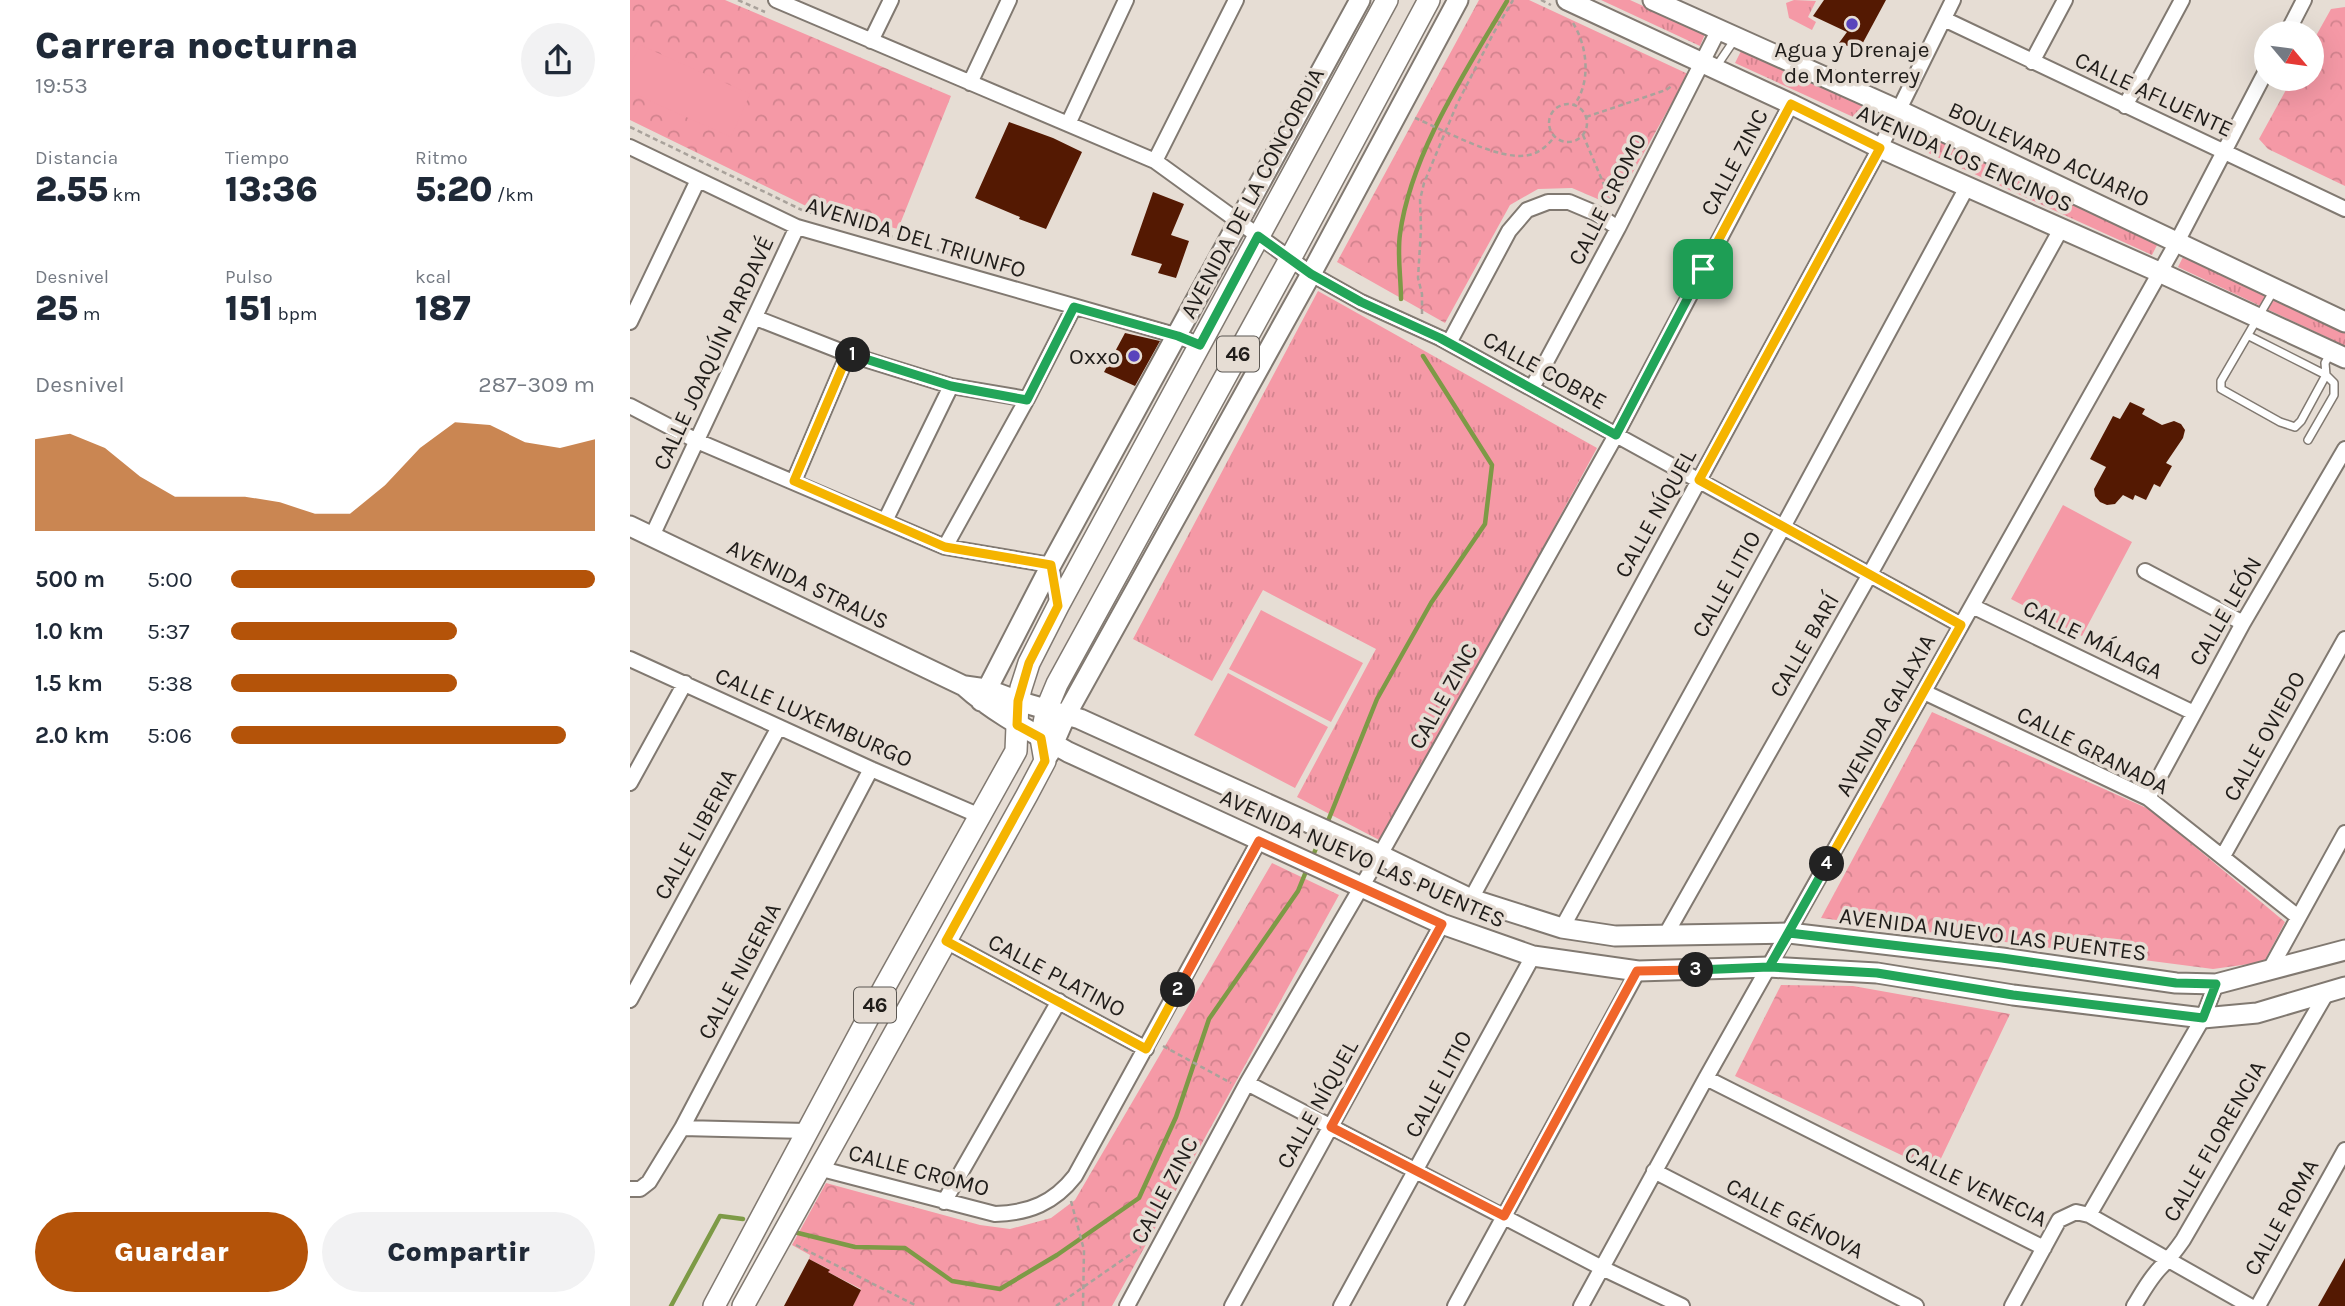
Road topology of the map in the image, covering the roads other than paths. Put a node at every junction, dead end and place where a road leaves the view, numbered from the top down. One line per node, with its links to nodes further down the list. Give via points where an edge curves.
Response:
1 (891, 0): 19 (street)
2 (1009, 0): 22 (street)
3 (1126, 0): 27 (street)
4 (1236, 0): 31 (street)
5 (1360, 0): 35 (street, AVENIDA DE LA CONCORDIA)
6 (1387, 0): 39 (main road, AVENIDA DE LA CONCORDIA / 46)
7 (1429, 0): 41 (main road, 46)
8 (1458, 0): 43 (street)
9 (1653, 0): 18 (street, BOULEVARD ACUARIO)
10 (1953, 0): 16 (street, CALLE NÍQUEL)
11 (2065, 0): 20 (street)
12 (2182, 0): 25 (street)
13 (2304, 0): 17 (street)
14 (779, 1): 19 (street)
15 (1560, 3): 21 (street, AVENIDA LOS ENCINOS)
16 (1944, 19): 20 (street, CALLE AFLUENTE); 26 (street, CALLE NÍQUEL)
17 (2293, 21)
18 (1728, 33): 21 (street, CALLE CROMO); 26 (street, BOULEVARD ACUARIO)
19 (870, 41): 22 (street)
20 (2032, 62): 25 (street, CALLE AFLUENTE)
21 (1709, 65): 24 (street, AVENIDA LOS ENCINOS); 37 (street, CALLE CROMO)
22 (970, 83): 27 (street, CALLE COBRE)
23 (2256, 91): 30 (street, AVENIDA GALAXIA)
24 (1791, 104): 29 (street, AVENIDA LOS ENCINOS); 61 (street, CALLE ZINC)
25 (2125, 106): 30 (street, CALLE AFLUENTE)
26 (1898, 110): 29 (street, CALLE NÍQUEL); 40 (street, BOULEVARD ACUARIO)
27 (1068, 124): 31 (street, CALLE COBRE)
28 (630, 146): 32 (street, AVENIDA DEL TRIUNFO)
29 (1880, 148): 33 (street, AVENIDA LOS ENCINOS); 65 (street, CALLE NÍQUEL)
30 (2224, 151): 34 (street, CALLE AFLUENTE); 40 (street, AVENIDA GALAXIA)
31 (1155, 161): 35 (street, CALLE COBRE)
32 (698, 180): 36 (street, AVENIDA DEL TRIUNFO); 49 (street)
33 (1967, 187): 38 (street, AVENIDA LOS ENCINOS); 69 (street, CALLE LITIO)
34 (2345, 209)
35 (1239, 223): 39 (street, CALLE COBRE); 50 (street, AVENIDA DE LA CONCORDIA)
36 (797, 227): 45 (street, AVENIDA DEL TRIUNFO); 46 (street, CALLE JOAQUÍN PARDAVÉ)
37 (1618, 228): 52 (street, via 1569,202 1548,202 1527,210 1510,231); 58 (street, CALLE CROMO)
38 (2060, 229): 42 (street, AVENIDA LOS ENCINOS); 74 (street, CALLE BARÍ)
39 (1258, 236): 41 (street, CALLE COBRE); 53 (main road, AVENIDA DE LA CONCORDIA / 46)
40 (2177, 242): 42 (street, AVENIDA GALAXIA); 44 (street, BOULEVARD ACUARIO)
41 (1290, 259): 43 (street, CALLE COBRE); 85 (main road, 46, via 1057,684)
42 (2160, 272): 47 (street, AVENIDA LOS ENCINOS); 76 (street, AVENIDA GALAXIA)
43 (1311, 274): 52 (street, CALLE COBRE); 85 (street)
44 (2275, 289): 47 (lane); 48 (street, BOULEVARD ACUARIO)
45 (1074, 307): 50 (street, AVENIDA DEL TRIUNFO); 59 (street)
46 (756, 317): 54 (street); 63 (street, CALLE JOAQUÍN PARDAVÉ)
47 (2258, 318): 51 (lane); 55 (street, AVENIDA LOS ENCINOS)
48 (2345, 321)
49 (630, 322)
50 (1178, 336): 53 (street, AVENIDA DEL TRIUNFO); 72 (street, AVENIDA DE LA CONCORDIA)
51 (2249, 336): 56 (lane); 56 (lane, via 2221,381 2221,389 2280,422 2299,424)
52 (1449, 343): 58 (street, CALLE COBRE)
53 (1200, 345): 75 (main road, AVENIDA DE LA CONCORDIA / 46)
54 (848, 354): 57 (street); 66 (street)
55 (2338, 355): 56 (lane, via 2325,363)
56 (2326, 375): 62 (lane, via 2334,383 2334,395)
57 (951, 386): 59 (street); 67 (street)
58 (1532, 388): 61 (street, CALLE COBRE)
59 (1027, 400): 71 (street)
60 (630, 406): 63 (street)
61 (1616, 435): 65 (street, CALLE COBRE); 96 (street, CALLE ZINC)
62 (2308, 440)
63 (697, 441): 66 (street); 70 (street, CALLE JOAQUÍN PARDAVÉ)
64 (2345, 449): 77 (street, CALLE LEÓN)
65 (1699, 480): 69 (street, CALLE COBRE); 99 (street, CALLE NÍQUEL)
66 (794, 481): 67 (street)
67 (885, 522): 71 (street)
68 (630, 526): 70 (street, AVENIDA STRAUS)
69 (1783, 527): 74 (street, CALLE COBRE); 102 (street, CALLE LITIO)
70 (652, 537): 83 (street, AVENIDA STRAUS)
71 (945, 547): 72 (street)
72 (1051, 565): 75 (street); 83 (street, AVENIDA DE LA CONCORDIA)
73 (2145, 571): 77 (street)
74 (1870, 575): 78 (street, CALLE COBRE); 104 (street, CALLE BARÍ)
75 (1058, 606): 84 (main road, AVENIDA DE LA CONCORDIA / 46, via 1029,663)
76 (1972, 606): 78 (street, AVENIDA GALAXIA); 86 (street, CALLE MÁLAGA)
77 (2243, 623): 86 (street, CALLE LEÓN)
78 (1961, 625): 82 (street, AVENIDA GALAXIA)
79 (2345, 639): 97 (street, CALLE OVIEDO)
80 (630, 659): 81 (street, CALLE LUXEMBURGO)
81 (685, 683): 88 (street, CALLE LUXEMBURGO); 91 (street)
82 (1924, 692): 92 (street, CALLE GRANADA); 103 (street, AVENIDA GALAXIA)
83 (983, 695): 84 (street, AVENIDA STRAUS); 87 (street, AVENIDA STRAUS)
84 (1018, 701): 85 (street, AVENIDA NUEVO LAS PUENTES); 87 (main road, AVENIDA DE LA CONCORDIA / 46)
85 (1056, 711): 89 (main road, 46); 96 (street, AVENIDA NUEVO LAS PUENTES)
86 (2194, 713): 92 (street, CALLE LEÓN)
87 (1017, 725): 89 (street, AVENIDA NUEVO LAS PUENTES); 93 (main road, AVENIDA DE LA CONCORDIA / 46, via 1016,751)
88 (779, 727): 90 (street, CALLE LUXEMBURGO); 114 (street, CALLE LIBERIA)
89 (1046, 747): 95 (street, AVENIDA NUEVO LAS PUENTES); 105 (main road, 46)
90 (871, 769): 93 (street, CALLE LUXEMBURGO); 121 (street, CALLE NIGERIA)
91 (630, 783)
92 (2148, 797): 97 (street, CALLE GRANADA)
93 (980, 816): 122 (main road, AVENIDA DE LA CONCORDIA / 46)
94 (2345, 833): 100 (street)
95 (1259, 841): 98 (street, AVENIDA NUEVO LAS PUENTES); 117 (street, CALLE CROMO)
96 (1380, 855): 98 (street, CALLE ZINC); 99 (street, AVENIDA NUEVO LAS PUENTES)
97 (2223, 856): 100 (street, CALLE GRANADA)
98 (1361, 887): 101 (street, AVENIDA NUEVO LAS PUENTES); 119 (street, CALLE ZINC)
99 (1471, 899): 102 (street, AVENIDA NUEVO LAS PUENTES)
100 (2298, 917): 110 (street)
101 (1442, 924): 107 (street, AVENIDA NUEVO LAS PUENTES); 120 (street, CALLE NÍQUEL)
102 (1562, 928): 104 (street, AVENIDA NUEVO LAS PUENTES, via 1615,936)
103 (1789, 933): 104 (street, AVENIDA NUEVO LAS PUENTES); 108 (street, AVENIDA GALAXIA); 111 (street, AVENIDA NUEVO LAS PUENTES, via 2176,983)
104 (1665, 936)
105 (946, 941): 115 (street, CALLE PLATINO); 124 (main road, 46)
106 (2345, 950): 110 (street, AVENIDA NUEVO LAS PUENTES)
107 (1533, 956): 109 (street, AVENIDA NUEVO LAS PUENTES); 125 (street, CALLE LITIO)
108 (1769, 967): 109 (street, AVENIDA NUEVO LAS PUENTES); 116 (street, AVENIDA NUEVO LAS PUENTES, via 1877,973); 118 (street, AVENIDA GALAXIA)
109 (1637, 971): 130 (street)
110 (2269, 971): 111 (street, AVENIDA NUEVO LAS PUENTES)
111 (2216, 984): 116 (street)
112 (2345, 987): 113 (street, AVENIDA NUEVO LAS PUENTES)
113 (2326, 994): 116 (street, AVENIDA NUEVO LAS PUENTES, via 2257,1013); 132 (street, CALLE FLORENCIA)
114 (630, 1000)
115 (1059, 1000): 117 (street, CALLE PLATINO); 128 (street)
116 (2203, 1018): 129 (street)
117 (1146, 1049): 128 (street, CALLE CROMO, via 1075,1176 1054,1199 1014,1213 995,1214)
118 (1706, 1077): 126 (street, AVENIDA GALAXIA); 131 (street, CALLE VENECIA)
119 (1245, 1086): 120 (street); 136 (street, CALLE ZINC)
120 (1331, 1127): 125 (street); 137 (street, CALLE NÍQUEL)
121 (682, 1128): 122 (street); 127 (street, CALLE NIGERIA, via 656,1173)
122 (807, 1131): 134 (main road, AVENIDA DE LA CONCORDIA / 46)
123 (2345, 1150): 146 (street, CALLE ROMA)
124 (818, 1168): 128 (street, CALLE CROMO); 135 (main road, 46)
125 (1417, 1170): 130 (street); 138 (street, CALLE LITIO)
126 (1654, 1171): 133 (street, AVENIDA GALAXIA); 142 (street, CALLE GÉNOVA)
127 (635, 1189)
128 (944, 1202)
129 (2089, 1215): 131 (street, CALLE VENECIA, via 2076,1212 2059,1220); 132 (street)
130 (1504, 1216): 133 (street); 139 (street)
131 (2044, 1248): 143 (street)
132 (2170, 1261): 144 (street, CALLE FLORENCIA); 145 (street)
133 (1602, 1268): 140 (street, AVENIDA GALAXIA); 141 (street)
134 (716, 1305)
135 (743, 1306)
136 (1127, 1306)
137 (1232, 1306)
138 (1341, 1306)
139 (1455, 1306)
140 (1581, 1306)
141 (1682, 1306)
142 (1916, 1306)
143 (2012, 1306)
144 (2134, 1306)
145 (2250, 1306)
146 (2258, 1306)

